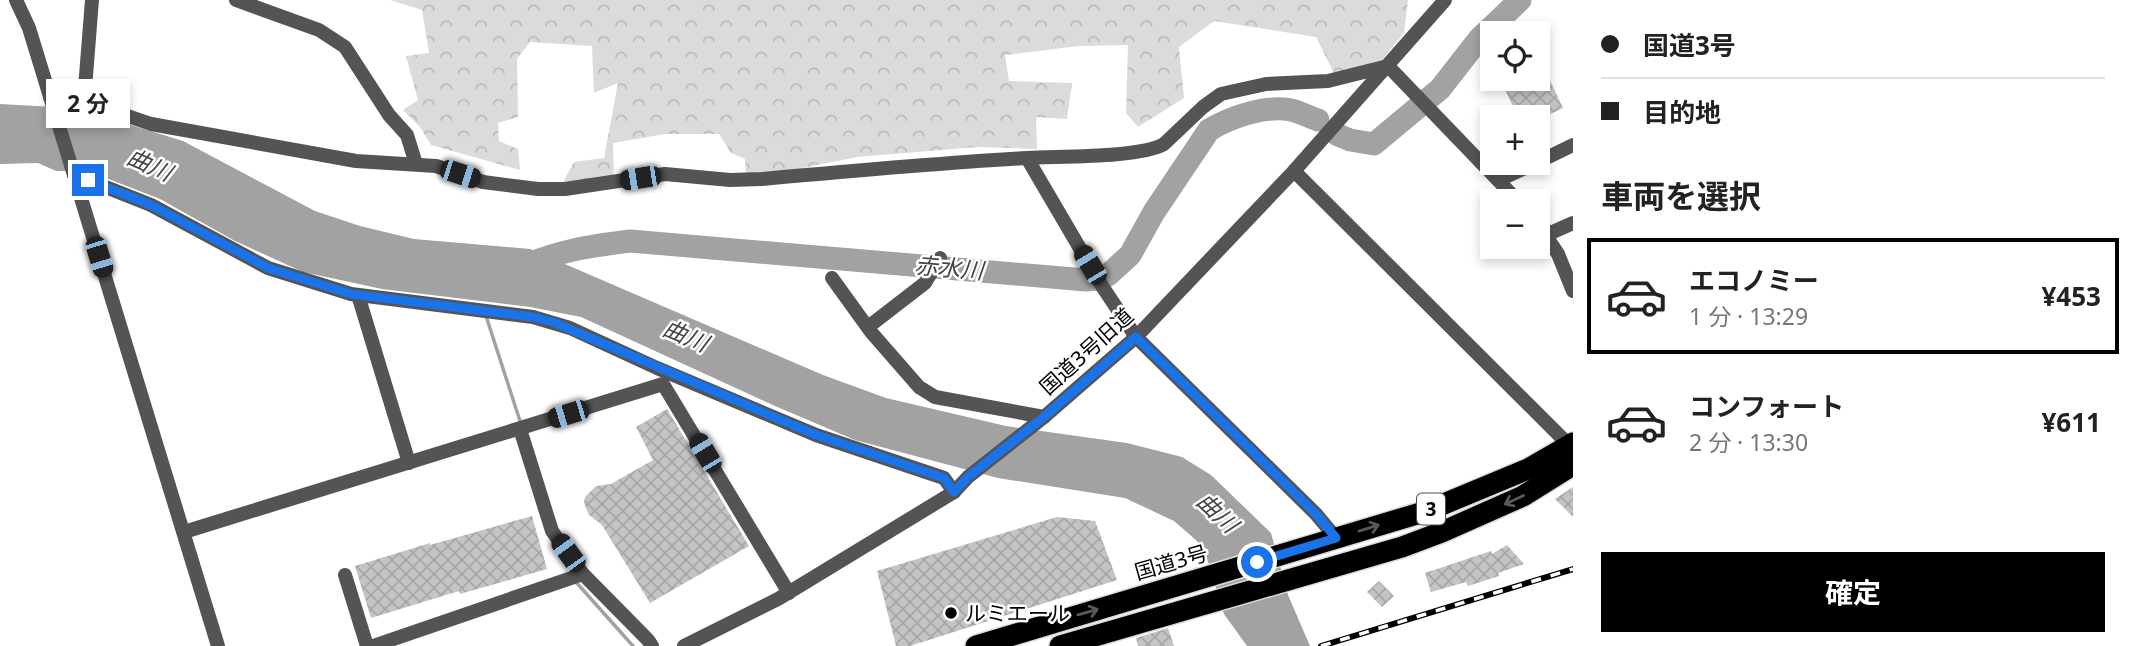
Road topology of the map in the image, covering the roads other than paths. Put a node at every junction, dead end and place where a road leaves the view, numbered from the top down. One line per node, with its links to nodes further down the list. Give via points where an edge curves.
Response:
1 (16, 0): 6 (street)
2 (92, 0): 7 (street)
3 (236, 0): 11 (street, via 318,30 345,47 407,135)
4 (1445, 0): 5 (street, 国道3号旧道)
5 (1388, 66): 10 (street, via 1328,81 1266,84 1221,94 1164,144 1147,150); 12 (street, 国道3号旧道); 15 (street)
6 (51, 100): 7 (street); 14 (street)
7 (84, 101): 11 (street, via 151,124 356,161)
8 (1573, 145): 9 (street)
9 (1550, 156)
10 (1027, 158): 11 (street, via 762,179 665,174 565,189 483,182); 25 (street)
11 (416, 164)
12 (1294, 171): 25 (street, 国道3号旧道); 28 (street)
13 (1510, 175): 15 (street)
14 (75, 180): 23 (street, via 88,180 151,205 268,268); 31 (street)
15 (1499, 180): 16 (street)
16 (1507, 189)
17 (1573, 223): 18 (street)
18 (1550, 228)
19 (1550, 242): 22 (street)
20 (940, 258): 24 (street, via 925,283)
21 (832, 278): 24 (street)
22 (1573, 291)
23 (358, 295): 29 (street); 30 (street, via 533,317 570,328 816,435 944,478)
24 (868, 327): 26 (street, via 919,387 935,397)
25 (1136, 337): 26 (street, 国道3号旧道); 32 (street)
26 (1044, 417): 30 (street, 国道3号旧道)
27 (520, 429): 29 (street); 33 (street, via 552,531); 35 (street, via 663,384)
28 (1572, 451): 32 (highway, 国道3号 / 3, one-way to 28, via 1427,511); 42 (highway, 3, one-way to 42, via 1523,496 1442,532)
29 (409, 463): 31 (street)
30 (954, 492): 35 (street, 国道3号旧道)
31 (184, 532): 36 (street)
32 (1336, 538): 41 (highway, 国道3号 / 3, one-way to 32)
33 (583, 574): 38 (street); 39 (street)
34 (345, 575): 37 (street)
35 (789, 593): 40 (street, 国道3号旧道)
36 (218, 646)
37 (368, 646)
38 (373, 646)
39 (652, 646)
40 (684, 646)
41 (976, 646)
42 (1060, 646)

